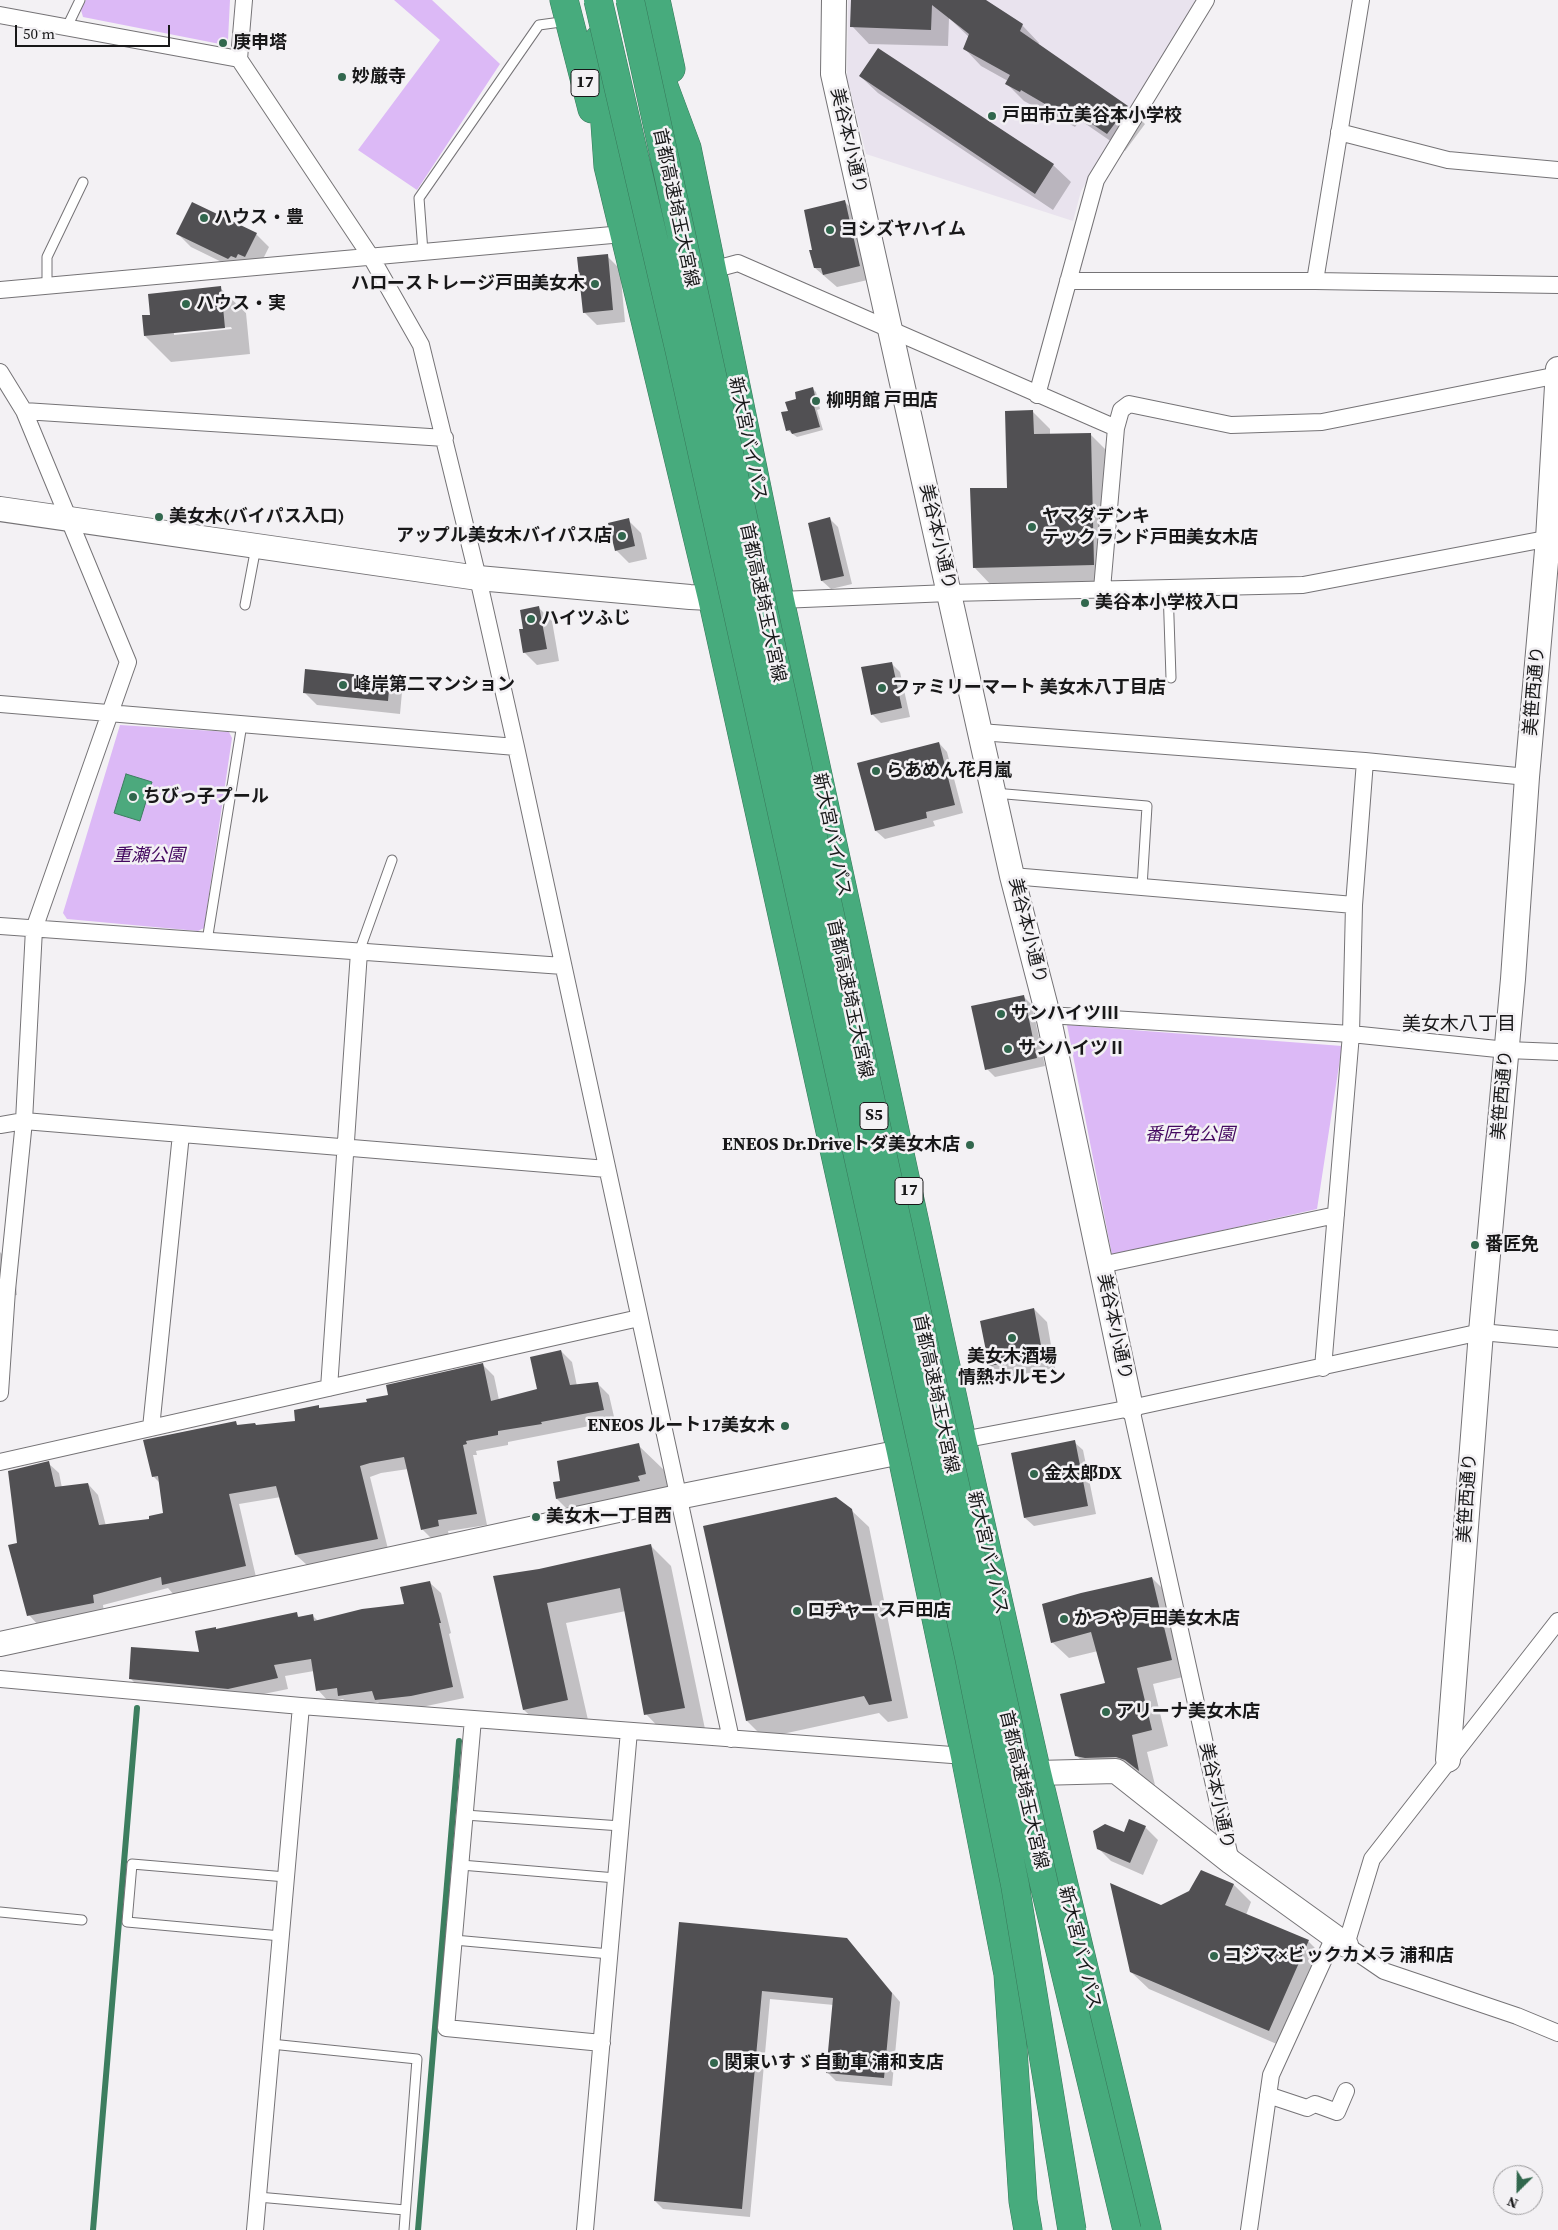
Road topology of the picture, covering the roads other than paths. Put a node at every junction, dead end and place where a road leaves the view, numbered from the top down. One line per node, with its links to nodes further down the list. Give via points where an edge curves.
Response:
1 (80, 0): 12 (lane)
2 (244, 0): 13 (street)
3 (597, 0): 16 (highway, 17); 29 (highway, 首都高速埼玉大宮線 / S5, bridge)
4 (631, 0): 15 (highway, 新大宮バイパス / 17); 29 (highway, 首都高速埼玉大宮線 / S5, bridge)
5 (644, 0): 29 (highway, bridge, via 686,188)
6 (656, 0): 15 (highway, 17)
7 (834, 0): 28 (street, 美谷本小通り, via 833,74)
8 (1206, 0): 23 (street, via 1096,180)
9 (1361, 0): 14 (street)
10 (571, 7): 16 (highway, 17); 20 (lane, via 540,25 419,198); 29 (highway, bridge, via 626,199)
11 (0, 15): 12 (street)
12 (67, 27): 13 (street)
13 (240, 59): 21 (street)
14 (1339, 132): 17 (street, via 1448,160); 24 (street)
15 (687, 148): 22 (highway, 新大宮バイパス / 17)
16 (608, 166): 19 (highway, 17)
17 (1558, 170)
18 (83, 182): 26 (lane, via 47,257)
19 (623, 234): 20 (street); 45 (highway, 17)
20 (423, 252): 21 (street)
21 (370, 257): 26 (street); 36 (street, via 421,345)
22 (712, 270): 28 (street, via 738,263); 46 (highway, 新大宮バイパス / 17)
23 (1068, 281): 24 (street); 33 (street)
24 (1315, 281): 25 (street)
25 (1558, 285)
26 (48, 286): 27 (street)
27 (0, 290)
28 (891, 331): 33 (street); 44 (street, 美谷本小通り)
29 (693, 352): 117 (highway, 首都高速埼玉大宮線 / S5, bridge, via 1015,1884); 126 (highway, 首都高速埼玉大宮線 / S5, bridge, via 1044,1884)
30 (1558, 369): 32 (street, 美笹西通り)
31 (0, 372): 34 (street)
32 (1558, 375): 35 (street, via 1322,422 1230,425 1130,404 1121,410); 39 (street, 美笹西通り)
33 (1037, 395): 35 (street)
34 (24, 411): 36 (street); 38 (street)
35 (1116, 428): 43 (street)
36 (445, 438): 41 (street)
37 (0, 509): 38 (street)
38 (67, 517): 40 (street); 50 (street, via 128,662)
39 (1553, 538): 42 (street, via 1303,584); 55 (street, 美笹西通り)
40 (256, 545): 41 (street); 47 (lane)
41 (478, 578): 45 (street); 53 (street)
42 (1168, 588): 43 (street); 48 (lane)
43 (1102, 589): 44 (street)
44 (949, 593): 46 (street); 52 (street, 美谷本小通り)
45 (712, 598): 46 (street); 87 (highway, 17)
46 (780, 600): 86 (highway, 新大宮バイパス / 17)
47 (245, 606)
48 (1171, 678)
49 (0, 704): 50 (street)
50 (110, 713): 51 (street); 62 (street)
51 (242, 724): 53 (street); 63 (lane)
52 (980, 732): 54 (street); 56 (street, 美谷本小通り)
53 (516, 746): 65 (street)
54 (1365, 761): 55 (street); 60 (street)
55 (1527, 777): 68 (street, 美笹西通り)
56 (994, 793): 58 (street, 美谷本小通り); 59 (lane, via 1147,806)
57 (392, 860): 64 (lane)
58 (1012, 876): 59 (street); 66 (street, 美谷本小通り)
59 (1142, 887): 60 (street)
60 (1354, 905): 67 (street)
61 (0, 926): 62 (street)
62 (34, 929): 63 (street); 70 (street)
63 (207, 941): 64 (street)
64 (359, 952): 65 (street); 73 (street)
65 (563, 966): 74 (street)
66 (1048, 1015): 67 (street); 76 (street, 美谷本小通り)
67 (1351, 1034): 68 (street); 75 (street)
68 (1507, 1050): 69 (street); 79 (street, 美笹西通り)
69 (1558, 1052)
70 (24, 1121): 71 (street); 72 (street); 77 (street)
71 (0, 1125)
72 (181, 1134): 73 (street); 85 (street)
73 (347, 1148): 74 (street); 82 (street)
74 (607, 1169): 78 (street)
75 (1336, 1215): 76 (street); 81 (street)
76 (1101, 1265): 84 (street, 美谷本小通り)
77 (4, 1290): 83 (street)
78 (640, 1318): 82 (street); 89 (street)
79 (1481, 1332): 80 (street); 81 (street); 98 (street, 美笹西通り)
80 (1558, 1339)
81 (1323, 1368): 84 (street)
82 (329, 1388): 85 (street)
83 (0, 1394)
84 (1131, 1408): 86 (street); 102 (street, 美谷本小通り)
85 (151, 1428): 88 (street)
86 (962, 1440): 99 (highway, 新大宮バイパス / 17)
87 (901, 1452): 89 (street); 97 (highway, 17)
88 (0, 1462)
89 (678, 1497): 91 (street); 96 (street)
90 (1558, 1621): 98 (street)
91 (0, 1644)
92 (0, 1680): 93 (street)
93 (301, 1706): 94 (street); 104 (street)
94 (473, 1719): 95 (street); 100 (street)
95 (629, 1731): 96 (street); 101 (street)
96 (731, 1739): 97 (street)
97 (965, 1756): 123 (highway, 17, via 1008,1974 1023,2201)
98 (1448, 1760): 110 (street, via 1372,1859)
99 (1036, 1774): 102 (street, via 1116,1771); 127 (highway, 新大宮バイパス / 17)
100 (465, 1815): 101 (lane); 103 (street)
101 (621, 1826): 105 (street)
102 (1231, 1862): 110 (street)
103 (460, 1865): 105 (lane); 109 (street)
104 (286, 1877): 108 (street); 108 (lane, via 132,1864 127,1922)
105 (616, 1878): 111 (street)
106 (0, 1912): 107 (lane)
107 (82, 1920)
108 (281, 1936): 114 (street)
109 (454, 1940): 111 (lane); 113 (street, via 446,2028)
110 (1340, 1941): 112 (street, via 1384,1970); 116 (street, via 1271,2075)
111 (610, 1954): 113 (street)
112 (1558, 2033)
113 (602, 2043): 122 (street)
114 (271, 2044): 118 (street); 119 (lane, via 417,2059)
115 (1346, 2091): 116 (street, via 1336,2112 1315,2104 1307,2108)
116 (1268, 2095): 128 (street)
117 (1061, 2173): 124 (highway, bridge); 125 (highway, 首都高速埼玉大宮線 / S5, bridge)
118 (258, 2197): 119 (lane); 120 (street)
119 (405, 2210): 121 (lane)
120 (255, 2230)
121 (404, 2230)
122 (585, 2230)
123 (1028, 2230)
124 (1065, 2230)
125 (1072, 2230)
126 (1127, 2230)
127 (1147, 2230)
128 (1249, 2230)

